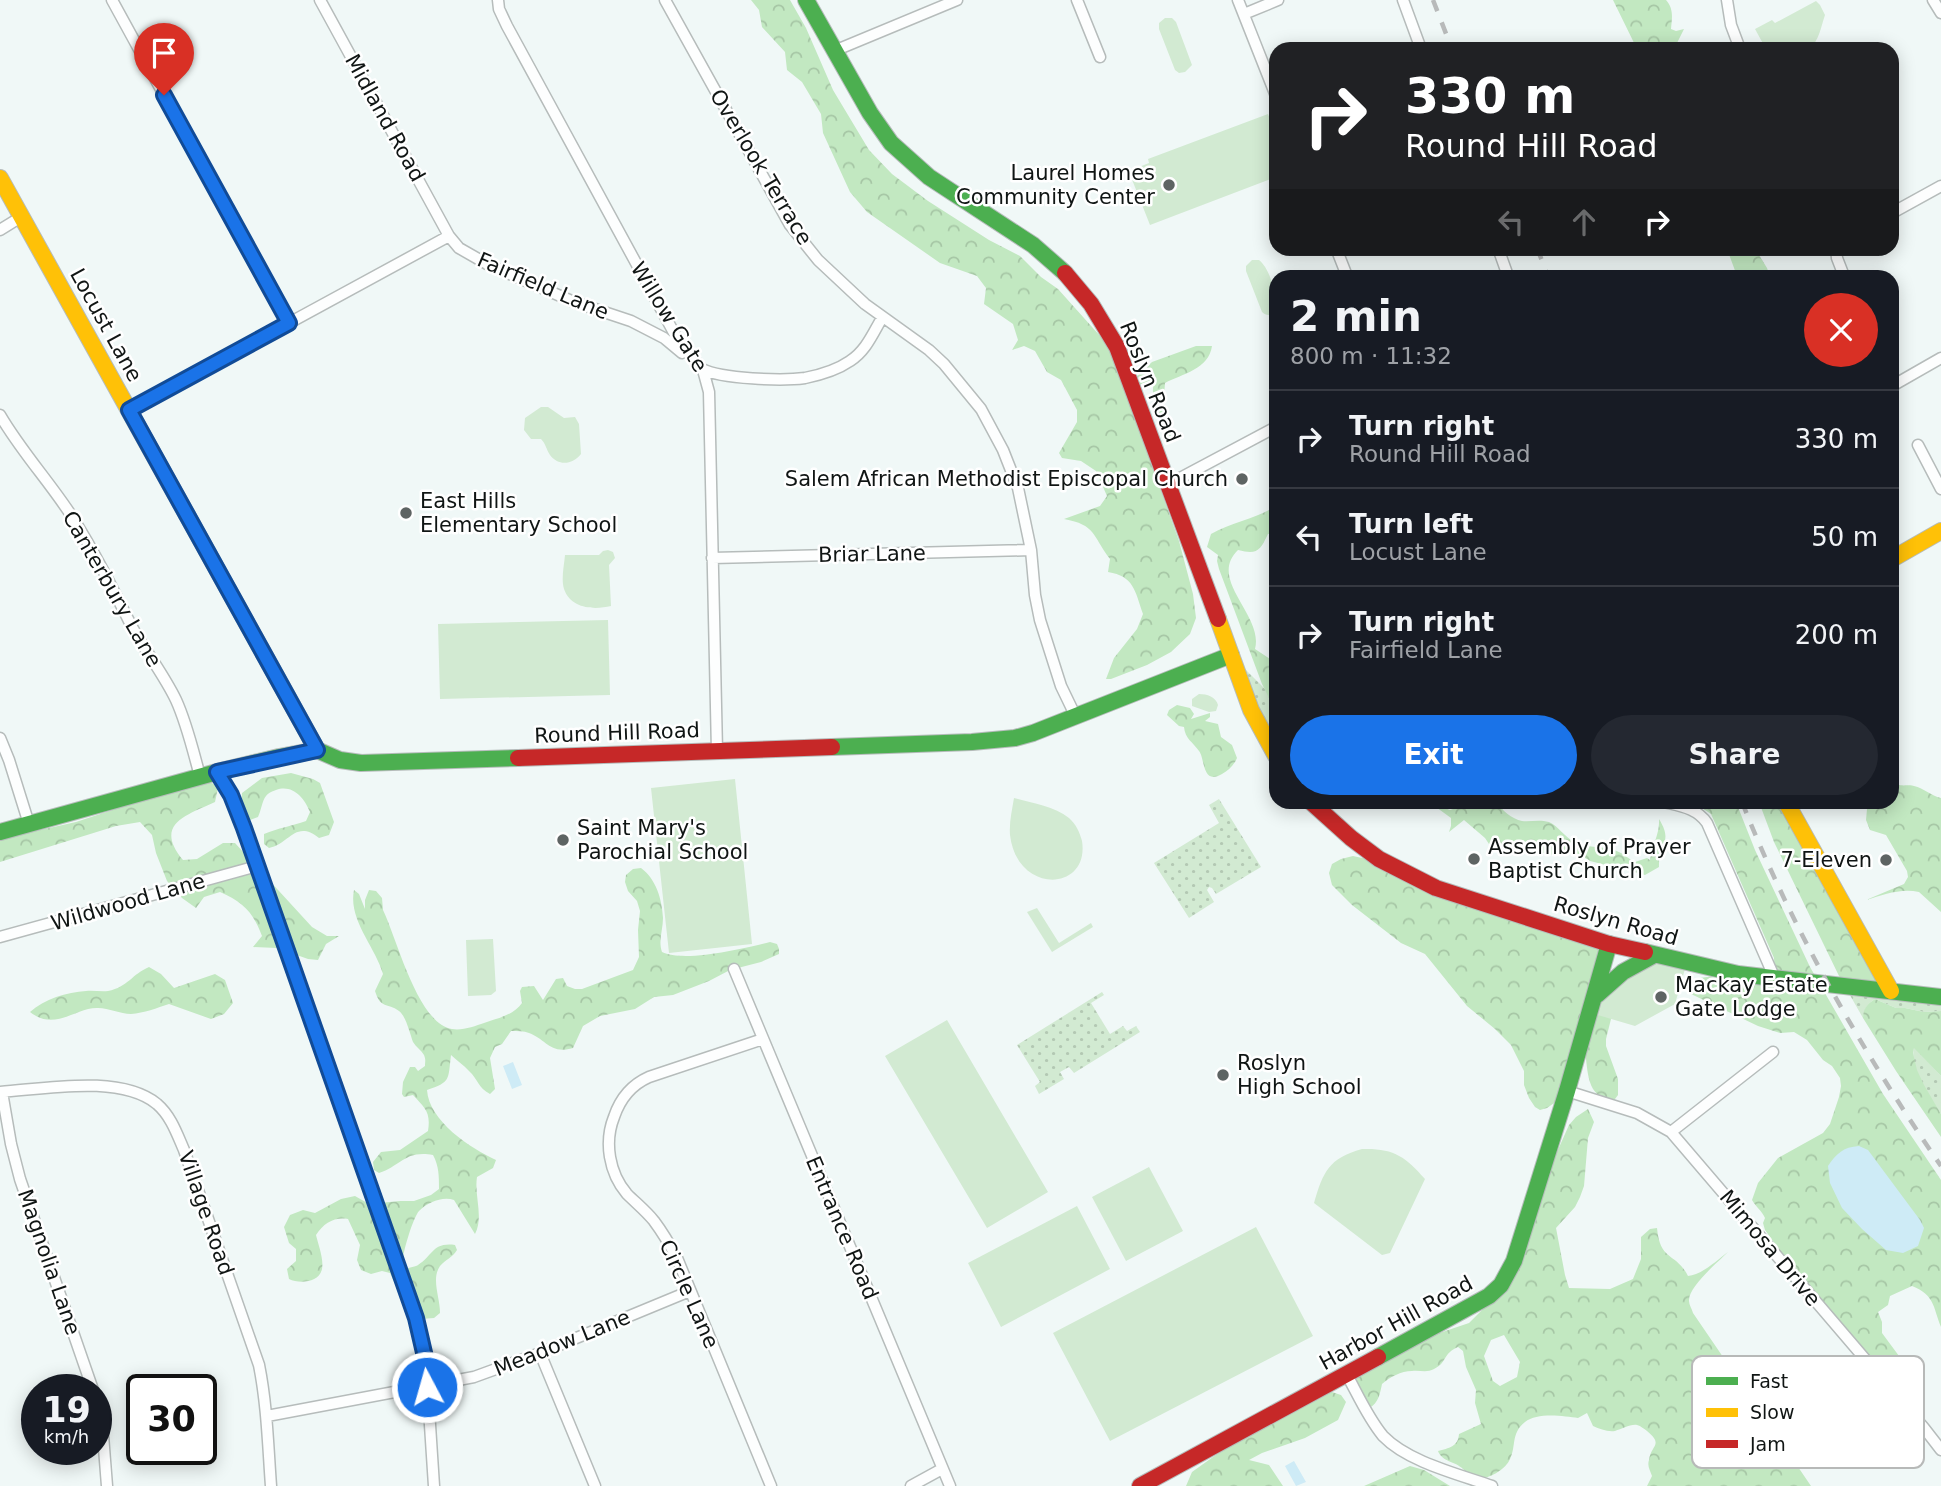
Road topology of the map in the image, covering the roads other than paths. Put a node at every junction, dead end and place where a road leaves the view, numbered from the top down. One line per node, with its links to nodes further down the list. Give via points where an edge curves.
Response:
1 (112, 0): 27 (street)
2 (320, 0): 25 (street, Midland Road)
3 (498, 0): 29 (street, Willow Gate, via 507,26 679,342)
4 (665, 0): 26 (street, Overlook Terrace, via 790,225 817,260)
5 (806, 0): 17 (street, Roslyn Road)
6 (957, 0): 17 (street)
7 (1077, 0): 18 (street)
8 (1238, 0): 14 (street)
9 (1278, 0): 14 (street)
10 (1403, 0): 15 (street)
11 (1727, 0): 16 (street)
12 (1933, 0): 13 (street)
13 (1941, 13)
14 (1244, 14): 19 (street)
15 (1418, 42)
16 (1737, 42)
17 (834, 51): 35 (street, Roslyn Road, via 874,121 897,150 1035,246 1090,301 1117,347)
18 (1100, 57)
19 (1269, 78)
20 (0, 178): 23 (street, Locust Lane)
21 (1941, 186): 22 (street)
22 (1899, 209)
23 (22, 217): 24 (street); 31 (street, Locust Lane)
24 (0, 230)
25 (449, 236): 27 (street); 29 (street, Fairfield Lane, via 459,248 487,264 573,302 631,321 663,338)
26 (883, 318): 29 (street, Fairfield Lane, via 856,356 816,376 720,376); 38 (street, Overlook Terrace, via 944,364 981,410 1018,488)
27 (289, 323): 31 (street)
28 (1941, 358): 30 (street)
29 (703, 369): 40 (street, Willow Gate, via 709,391)
30 (1899, 382)
31 (129, 410): 45 (street, Locust Lane)
32 (0, 415): 48 (street, Canterbury Lane, via 71,516 172,693)
33 (1269, 431): 35 (street)
34 (1918, 445): 36 (street)
35 (1169, 484): 41 (street, Roslyn Road)
36 (1941, 489)
37 (1941, 531): 39 (street)
38 (1031, 550): 40 (street, Briar Lane); 42 (street, Overlook Terrace, via 1040,620)
39 (1899, 555)
40 (712, 558): 46 (street, Willow Gate)
41 (1231, 655): 42 (street, Round Hill Road); 44 (street, Roslyn Road)
42 (1075, 715): 46 (street, Round Hill Road, via 1032,733 999,740)
43 (0, 738): 52 (street)
44 (1269, 744)
45 (317, 750): 46 (street, Round Hill Road, via 361,763); 47 (street)
46 (717, 751)
47 (217, 772): 48 (street); 54 (street, via 231,795)
48 (200, 776): 52 (street)
49 (1319, 809): 56 (street, Roslyn Road, via 1380,859 1436,888)
50 (1690, 809): 60 (street, via 1707,823)
51 (1790, 809): 58 (street)
52 (29, 824): 53 (street)
53 (0, 832)
54 (257, 866): 55 (street, Wildwood Lane); 74 (street, via 416,1318)
55 (0, 937)
56 (1609, 944): 57 (street, Roslyn Road); 63 (street, Harbor Hill Road)
57 (1654, 955): 60 (street, Roslyn Road); 63 (street, via 1616,977)
58 (1873, 956): 61 (street); 62 (street, via 1904,984)
59 (734, 969): 64 (street, Entrance Road)
60 (1774, 979): 61 (street, Roslyn Road)
61 (1891, 991): 62 (street, Roslyn Road)
62 (1936, 996)
63 (1595, 997): 66 (street, Harbor Hill Road)
64 (763, 1039): 69 (street, Circle Lane, via 642,1080 622,1098 610,1125 609,1153 617,1178 664,1234); 79 (street, Entrance Road)
65 (1773, 1052): 68 (street)
66 (1567, 1091): 68 (street, Mimosa Drive, via 1637,1113); 73 (street, Harbor Hill Road, via 1527,1223 1501,1285)
67 (1, 1092): 72 (street, Magnolia Lane, via 20,1179); 75 (street, Village Road, via 119,1087 141,1093 168,1116 258,1365)
68 (1671, 1132): 71 (street, Mimosa Drive)
69 (690, 1291): 70 (street, Meadow Lane); 84 (street, Circle Lane)
70 (540, 1353): 74 (street, Meadow Lane, via 487,1373); 83 (street)
71 (1862, 1356)
72 (87, 1374)
73 (1347, 1375): 87 (street, Harbor Hill Road); 88 (street, via 1375,1425 1393,1445)
74 (427, 1387): 75 (street, Meadow Lane); 82 (street)
75 (267, 1416): 81 (street, Village Road)
76 (1924, 1428): 77 (street, Mimosa Drive)
77 (1941, 1450)
78 (105, 1465): 80 (street)
79 (942, 1469): 85 (street); 86 (street, Entrance Road)
80 (107, 1486)
81 (271, 1486)
82 (434, 1486)
83 (595, 1486)
84 (771, 1486)
85 (911, 1486)
86 (950, 1486)
87 (1140, 1486)
88 (1492, 1486)

